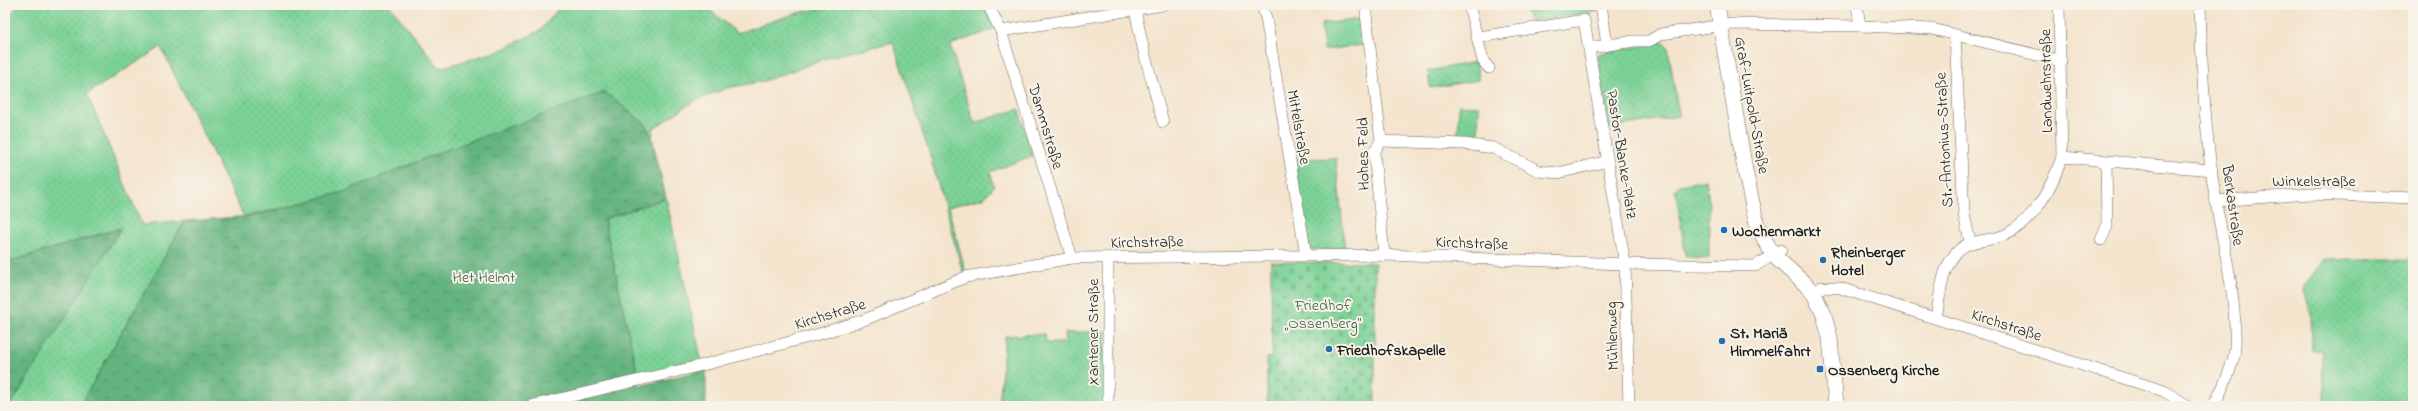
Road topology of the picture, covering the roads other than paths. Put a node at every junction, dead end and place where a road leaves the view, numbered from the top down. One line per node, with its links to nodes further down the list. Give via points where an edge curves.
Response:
1 (988, 5): 14 (street, Dammstraße)
2 (1162, 5): 11 (street)
3 (1262, 5): 32 (street, Mittelstraße)
4 (1368, 5): 22 (street, Hohes Feld, via 1366,14)
5 (1469, 5): 16 (street)
6 (1601, 5): 17 (street)
7 (1717, 5): 12 (street, Graf-Luitpold-Straße)
8 (1856, 5): 13 (street)
9 (2059, 5): 19 (street, Landwehrstraße)
10 (2200, 5): 26 (street, Berkastraße, via 2202,86)
11 (1135, 10): 14 (street); 21 (street)
12 (1721, 25): 13 (street); 17 (street, via 1661,34 1650,41); 31 (street, Graf-Luitpold-Straße, via 1753,212 1759,231)
13 (1860, 26): 15 (street, via 1932,29)
14 (1001, 31): 34 (street, Dammstraße)
15 (1955, 35): 19 (street); 30 (street, St.-Antonius-Straße, via 1964,214)
16 (1479, 36): 18 (street, Pastor-Blanke-Platz, via 1584,20); 20 (street, via 1484,61)
17 (1607, 45): 18 (street)
18 (1589, 48): 25 (street, Pastor-Blanke-Platz)
19 (2061, 61): 23 (street, Landwehrstraße)
20 (1489, 68)
21 (1163, 122)
22 (1381, 141): 25 (street, via 1464,144 1493,148 1539,171 1558,174); 33 (street, Hohes Feld, via 1374,152)
23 (2062, 157): 24 (street); 30 (street, Landwehrstraße, via 2047,193 2029,218 2009,233)
24 (2106, 161): 26 (street); 29 (street, via 2107,226)
25 (1608, 162): 36 (street, Pastor-Blanke-Platz)
26 (2212, 170): 28 (street, Berkastraße)
27 (2413, 197): 28 (street, Winkelstraße, via 2309,194)
28 (2216, 201): 44 (street, Berkastraße, via 2235,314 2235,349)
29 (2101, 240)
30 (1970, 242): 38 (street, via 1957,252 1947,265)
31 (1777, 253): 36 (street, Kirchstraße, via 1755,266); 37 (street, Graf-Luitpold-Straße, via 1805,284)
32 (1306, 255): 33 (street, Kirchstraße); 35 (street, Kirchstraße)
33 (1384, 255): 36 (street, Kirchstraße)
34 (1072, 258): 35 (street, Kirchstraße); 39 (street, Kirchstraße, via 966,277 864,320 816,335)
35 (1108, 258): 40 (street, Xantener Straße)
36 (1624, 264): 41 (street, Mühlenweg)
37 (1818, 291): 38 (street, Kirchstraße, via 1840,288); 42 (street, Graf-Luitpold-Straße, via 1830,338)
38 (1936, 318): 43 (street, Kirchstraße, via 2164,391)
39 (530, 406)
40 (1108, 406)
41 (1629, 406)
42 (1836, 406)
43 (2188, 406)
44 (2213, 406)

